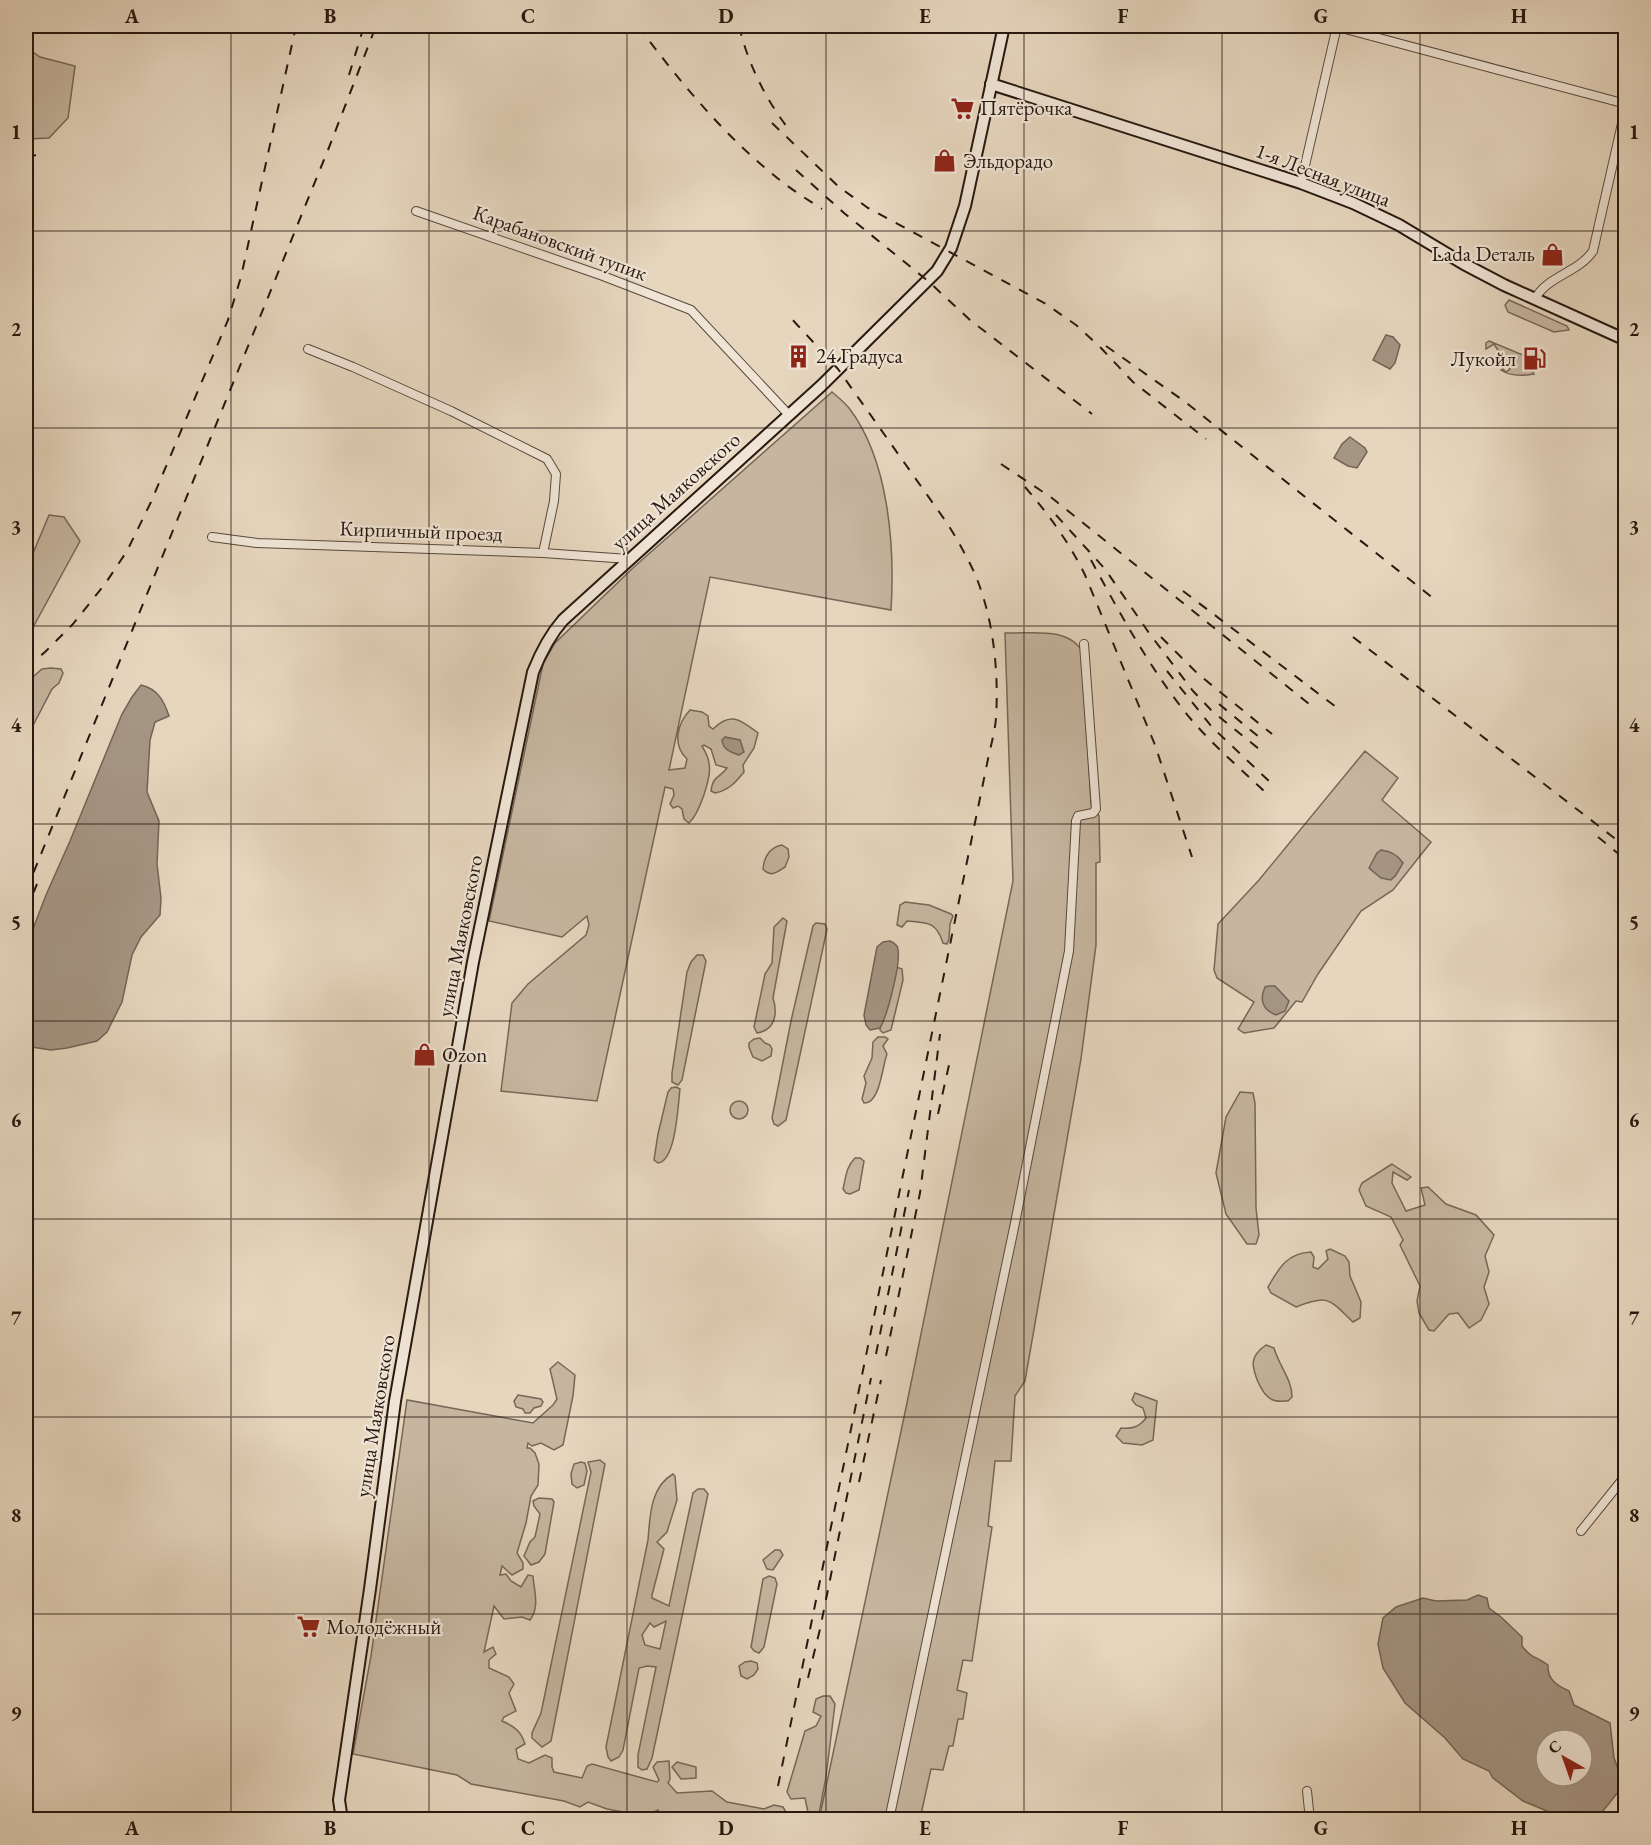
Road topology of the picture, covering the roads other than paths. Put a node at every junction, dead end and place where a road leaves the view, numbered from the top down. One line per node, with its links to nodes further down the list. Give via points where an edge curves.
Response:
1 (1004, 26): 3 (street, улица Маяковского)
2 (1336, 26): 4 (street); 5 (street)
3 (991, 84): 5 (street, 1-я Лесная улица); 10 (street, улица Маяковского, via 965,206 951,248 919,290)
4 (1626, 105): 7 (street, via 1593,251 1583,263 1542,288)
5 (1301, 183): 7 (street, 1-я Лесная улица, via 1399,225 1464,264)
6 (416, 211): 10 (street, Карабановский тупик, via 691,310)
7 (1535, 299): 8 (street, 1-я Лесная улица)
8 (1626, 340)
9 (308, 349): 12 (street, via 451,411 547,459 556,474 555,501)
10 (789, 416): 13 (street, улица Маяковского)
11 (212, 537): 12 (street, Кирпичный проезд, via 257,543)
12 (543, 553): 13 (street, Кирпичный проезд)
13 (629, 559): 18 (street, улица Маяковского, via 563,620 541,651 533,672 472,970 395,1401 339,1800)
14 (1084, 644): 19 (street, via 1096,809 1094,813 1078,816 1076,821 1069,951)
15 (1626, 1475): 16 (street)
16 (1581, 1531)
17 (1307, 1791): 20 (street)
18 (342, 1820)
19 (889, 1820)
20 (1310, 1820)

